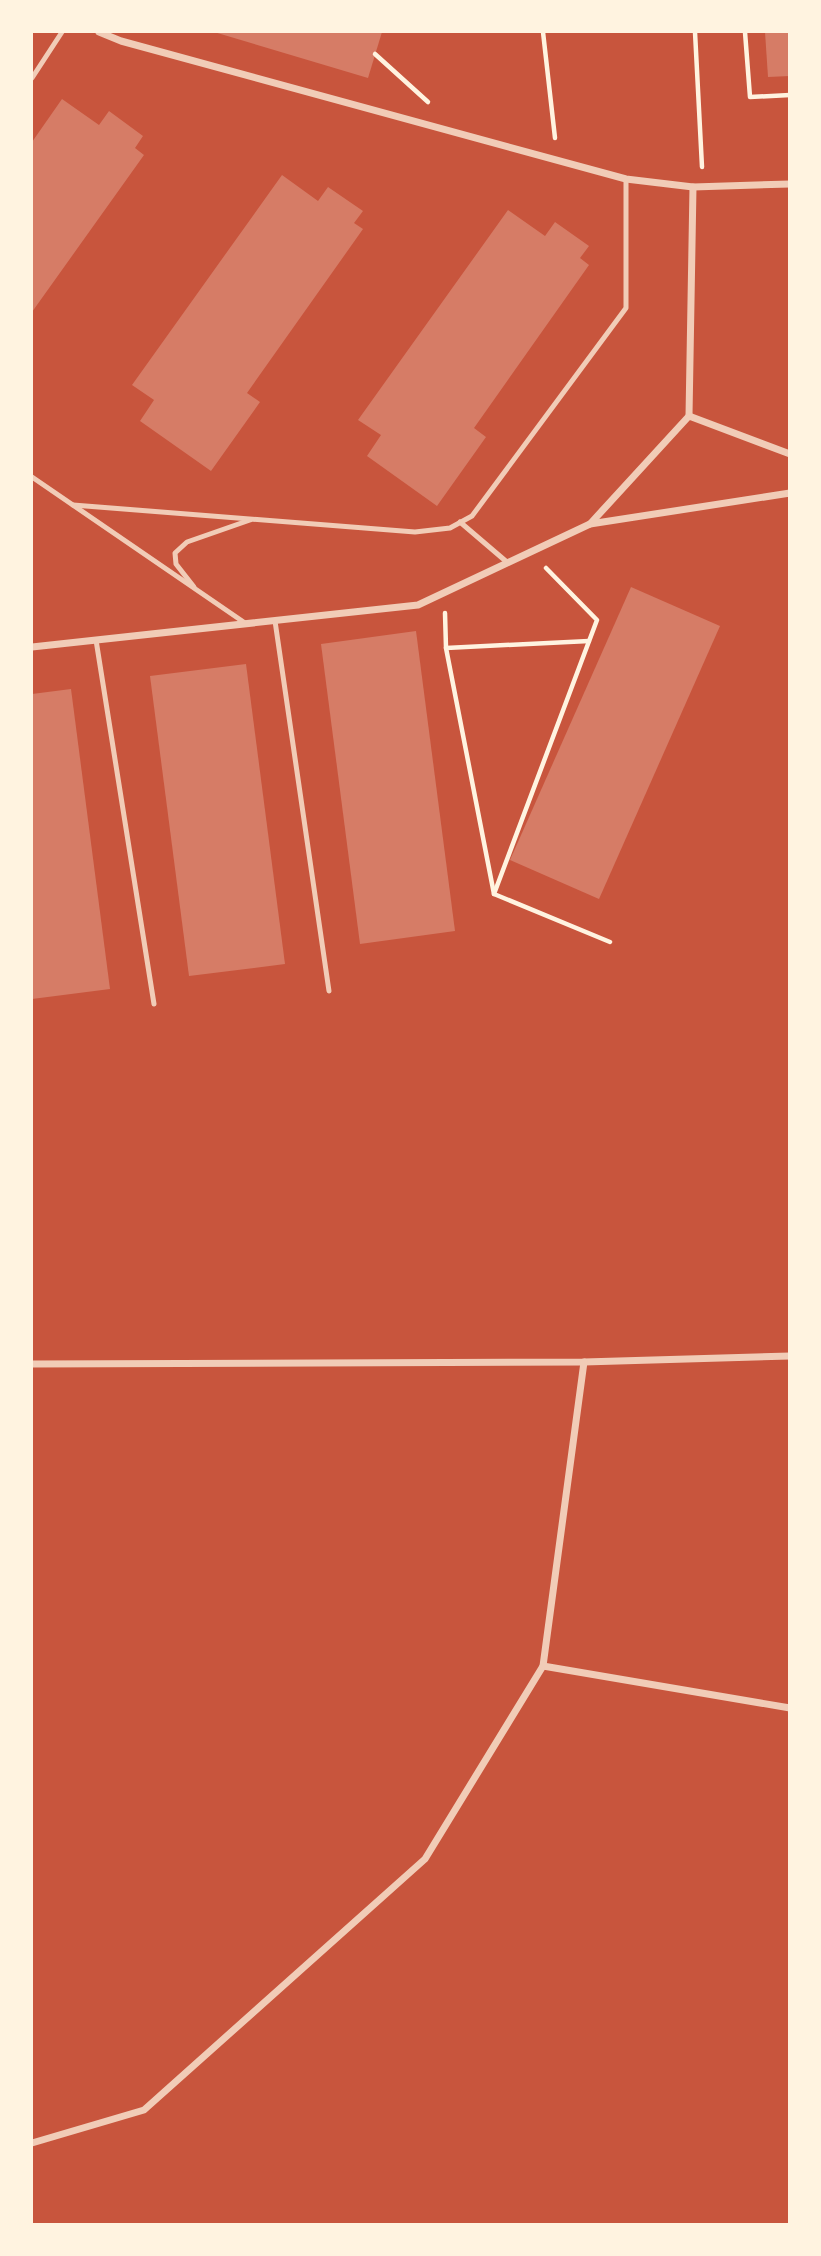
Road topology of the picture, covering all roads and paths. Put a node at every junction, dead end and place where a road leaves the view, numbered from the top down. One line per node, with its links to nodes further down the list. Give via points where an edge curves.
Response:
1 (62, 32): 7 (lane)
2 (99, 32): 10 (street)
3 (543, 32): 10 (path)
4 (695, 32): 14 (path)
5 (745, 32): 8 (path, via 750,97)
6 (375, 54): 9 (path)
7 (32, 78)
8 (789, 95)
9 (433, 107)
10 (558, 160): 11 (street)
11 (626, 178): 13 (street); 21 (lane, via 626,308 472,516)
12 (789, 184): 14 (street)
13 (693, 187): 14 (street); 15 (street)
14 (703, 187)
15 (689, 416): 16 (street); 22 (street)
16 (789, 454)
17 (32, 477): 19 (lane)
18 (789, 493): 22 (street)
19 (73, 505): 20 (lane); 25 (lane)
20 (253, 519): 21 (lane, via 415,532 450,528); 25 (lane, via 187,541 175,553 176,564)
21 (460, 522): 24 (lane)
22 (590, 524): 23 (street)
23 (531, 552): 24 (street); 30 (path, via 597,620)
24 (508, 563): 26 (street)
25 (197, 591): 28 (lane)
26 (444, 593): 27 (street, via 418,605); 32 (path)
27 (275, 621): 28 (street); 35 (lane)
28 (245, 623): 29 (street)
29 (96, 640): 31 (street); 36 (lane)
30 (589, 641): 32 (path); 33 (path)
31 (32, 646)
32 (446, 648): 33 (path)
33 (494, 894): 34 (path)
34 (610, 942)
35 (329, 990)
36 (153, 1004)
37 (789, 1356): 38 (street)
38 (584, 1362): 39 (street); 40 (street)
39 (32, 1364)
40 (543, 1666): 41 (street); 42 (street, via 425,1859 144,2110)
41 (789, 1708)
42 (32, 2143)

